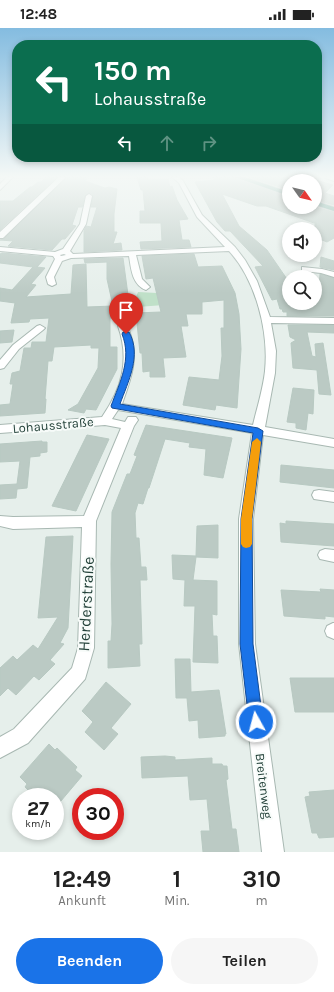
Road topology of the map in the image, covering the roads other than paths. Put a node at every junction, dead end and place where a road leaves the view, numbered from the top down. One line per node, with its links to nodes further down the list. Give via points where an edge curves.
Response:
1 (22, 215): 4 (street)
2 (85, 215): 7 (street)
3 (199, 215): 6 (street, Breitenweg)
4 (0, 236)
5 (0, 249): 9 (street)
6 (232, 249): 8 (street); 14 (street, Breitenweg, via 253,281)
7 (69, 253): 8 (street); 9 (street)
8 (132, 254): 13 (street, via 138,280)
9 (57, 257): 12 (street, via 50,277)
10 (305, 269): 11 (street)
11 (334, 275)
12 (52, 284)
13 (146, 287)
14 (266, 320): 15 (street); 24 (street, Breitenweg, via 271,361)
15 (334, 321)
16 (123, 326): 19 (street, Lohausstraße, via 129,342 130,365)
17 (40, 328): 18 (street, via 16,347)
18 (0, 366)
19 (115, 406): 20 (street); 21 (street, Lohausstraße)
20 (137, 410): 22 (street); 24 (street)
21 (105, 421): 22 (street, Lohausstraße); 23 (street, Lohausstraße)
22 (128, 426): 29 (street, Herderstraße)
23 (0, 430)
24 (258, 431): 25 (street); 31 (street, Breitenweg, via 246,519 247,644)
25 (334, 442)
26 (319, 495): 27 (street)
27 (334, 497)
28 (0, 521): 29 (street, via 13,524)
29 (89, 521): 30 (street, Herderstraße, via 86,648 79,673 21,736)
30 (0, 748)
31 (273, 852)

